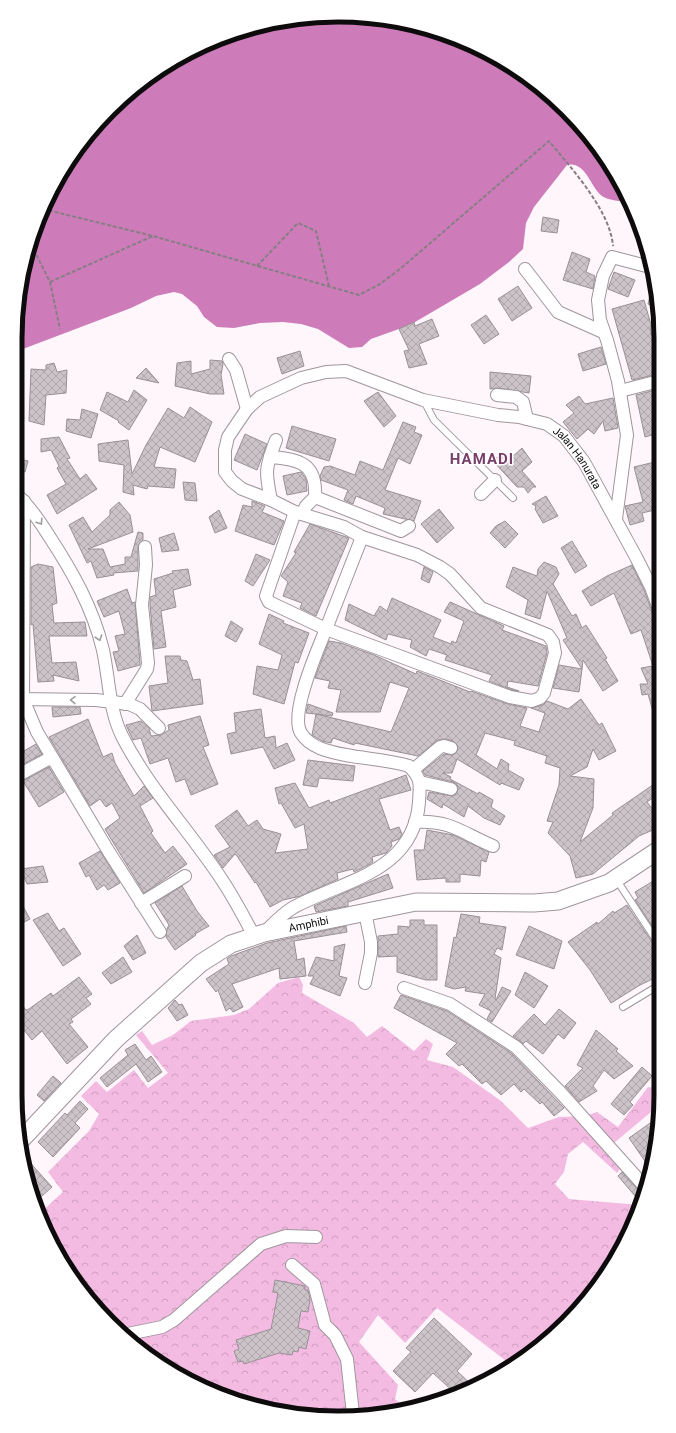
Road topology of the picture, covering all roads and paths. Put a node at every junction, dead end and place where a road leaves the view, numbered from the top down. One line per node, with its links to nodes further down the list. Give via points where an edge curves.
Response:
1 (49, 211): 2 (path)
2 (153, 236): 5 (path); 8 (path)
3 (34, 251): 8 (path)
4 (612, 257): 6 (street); 9 (path, via 613,244 602,214 585,186 548,141 380,284 359,295); 11 (street, via 603,276 598,300)
5 (257, 266): 9 (path); 9 (path, via 298,223 316,231)
6 (645, 266)
7 (525, 269): 11 (street, via 558,312)
8 (50, 282): 10 (path)
9 (329, 286)
10 (60, 329)
11 (603, 332): 14 (street)
12 (229, 359): 17 (street, via 236,370)
13 (654, 382): 14 (street)
14 (620, 391): 28 (street, via 627,435)
15 (497, 395): 18 (street, via 516,397 523,402)
16 (423, 400): 17 (street, Jalan Hanurata, via 346,371 326,372 301,378 260,397); 18 (street, Jalan Hanurata); 21 (lane, via 434,420)
17 (247, 409): 25 (street, Jalan Hanurata, via 228,437 225,472 242,489)
18 (527, 419): 28 (street, Jalan Hanurata, via 547,424 564,436 584,462)
19 (276, 440): 20 (street)
20 (270, 457): 23 (street, via 292,458 302,463 316,482); 25 (street, via 266,477)
21 (495, 480): 22 (street); 24 (lane)
22 (481, 494)
23 (315, 497): 27 (street); 29 (street, via 401,531)
24 (513, 498)
25 (272, 500): 27 (street)
26 (24, 501): 32 (street); 36 (street, one-way to 36, via 64,558 80,587 102,649)
27 (298, 513): 30 (street, via 344,527); 34 (street, via 266,596 269,602)
28 (616, 518): 33 (street, Jalan Hanurata)
29 (409, 526)
30 (362, 537): 34 (street); 34 (street, via 417,555 434,564 461,585 481,608 548,635 556,653 544,693 532,701 510,697)
31 (145, 547): 38 (street, via 142,605 148,663 145,673)
32 (22, 580)
33 (654, 595)
34 (326, 629): 42 (street, via 298,710 300,732 307,741 326,750 409,766)
35 (22, 699): 36 (street, one-way to 35, via 96,700)
36 (112, 703): 38 (street); 54 (street, via 121,734 140,768)
37 (22, 704): 41 (street)
38 (125, 704): 39 (street, via 140,709)
39 (159, 728)
40 (451, 748): 42 (street, via 440,747)
41 (52, 757): 43 (street); 51 (street)
42 (412, 770): 44 (street, via 418,775)
43 (22, 773)
44 (420, 782): 45 (street); 46 (street)
45 (451, 789)
46 (415, 822): 47 (street, via 448,824); 54 (street, via 405,846 383,866 293,908)
47 (493, 846)
48 (654, 853): 50 (main road, Amphibi)
49 (185, 876): 51 (street)
50 (616, 879): 52 (main road, Amphibi, via 558,901 416,902); 55 (lane)
51 (141, 903): 53 (street)
52 (365, 912): 54 (main road, Amphibi); 56 (street, via 371,942)
53 (160, 932)
54 (259, 934): 60 (main road, Amphibi, via 231,944 195,968 116,1038)
55 (654, 937)
56 (365, 983)
57 (404, 988): 61 (street, via 450,1004 516,1046)
58 (654, 988): 59 (lane)
59 (623, 1007)
60 (25, 1136)
61 (641, 1183)
62 (316, 1237): 64 (street, via 286,1236 261,1244 174,1320 162,1328)
63 (292, 1265): 65 (street, via 314,1284 325,1324 335,1335 348,1359)
64 (131, 1334)
65 (353, 1410)

